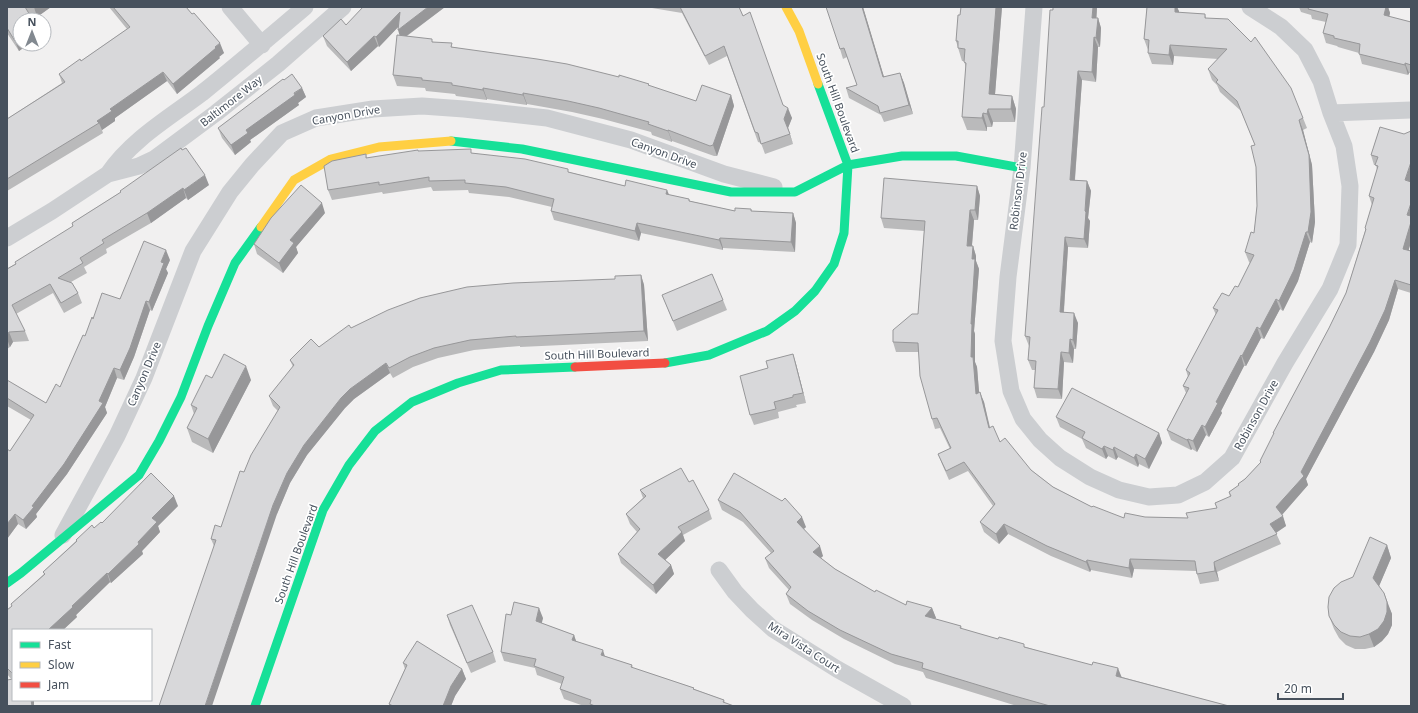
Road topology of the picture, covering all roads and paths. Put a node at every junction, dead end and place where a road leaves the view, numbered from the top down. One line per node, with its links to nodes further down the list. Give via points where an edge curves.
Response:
1 (230, 7): 7 (street)
2 (305, 7): 7 (street, Baltimore Way)
3 (343, 7): 12 (street, Baltimore Way, via 278,64 154,159 140,166)
4 (786, 7): 10 (street, South Hill Boulevard, via 799,31)
5 (1034, 7): 11 (street, Robinson Drive)
6 (1250, 7): 9 (street, Robinson Drive, via 1281,27 1305,50 1321,81)
7 (262, 45): 12 (street, Baltimore Way, via 139,139 121,156)
8 (1411, 110): 9 (street)
9 (1331, 113): 11 (street, Robinson Drive, via 1344,146 1350,186 1348,245 1330,289 1232,458 1205,482 1178,495 1149,497 1119,490 1090,477 1060,458 1040,440 1024,419 1011,391 1003,341 1008,277)
10 (848, 165): 11 (street, Canyon Drive, via 902,156 956,156); 13 (street, Canyon Drive); 18 (street, South Hill Boulevard, via 844,233 834,264 815,291 795,311 767,330 709,355 669,363 501,370 458,383 412,402 375,431 349,465 323,510)
11 (1022, 168)
12 (108, 174): 14 (street, Baltimore Way)
13 (795, 192): 15 (street, Canyon Drive, via 732,192 522,148 452,141 378,147 331,159 294,180 235,263 181,397 139,475); 15 (street, Canyon Drive, via 724,174 631,140 547,118 471,109 422,106 372,109 316,118 282,133 230,192 193,250 144,378 120,430)
14 (7, 238)
15 (60, 539): 17 (street, Canyon Drive)
16 (719, 570): 19 (street, Mira Vista Court, via 735,592 773,629)
17 (7, 583)
18 (255, 706)
19 (903, 706)

